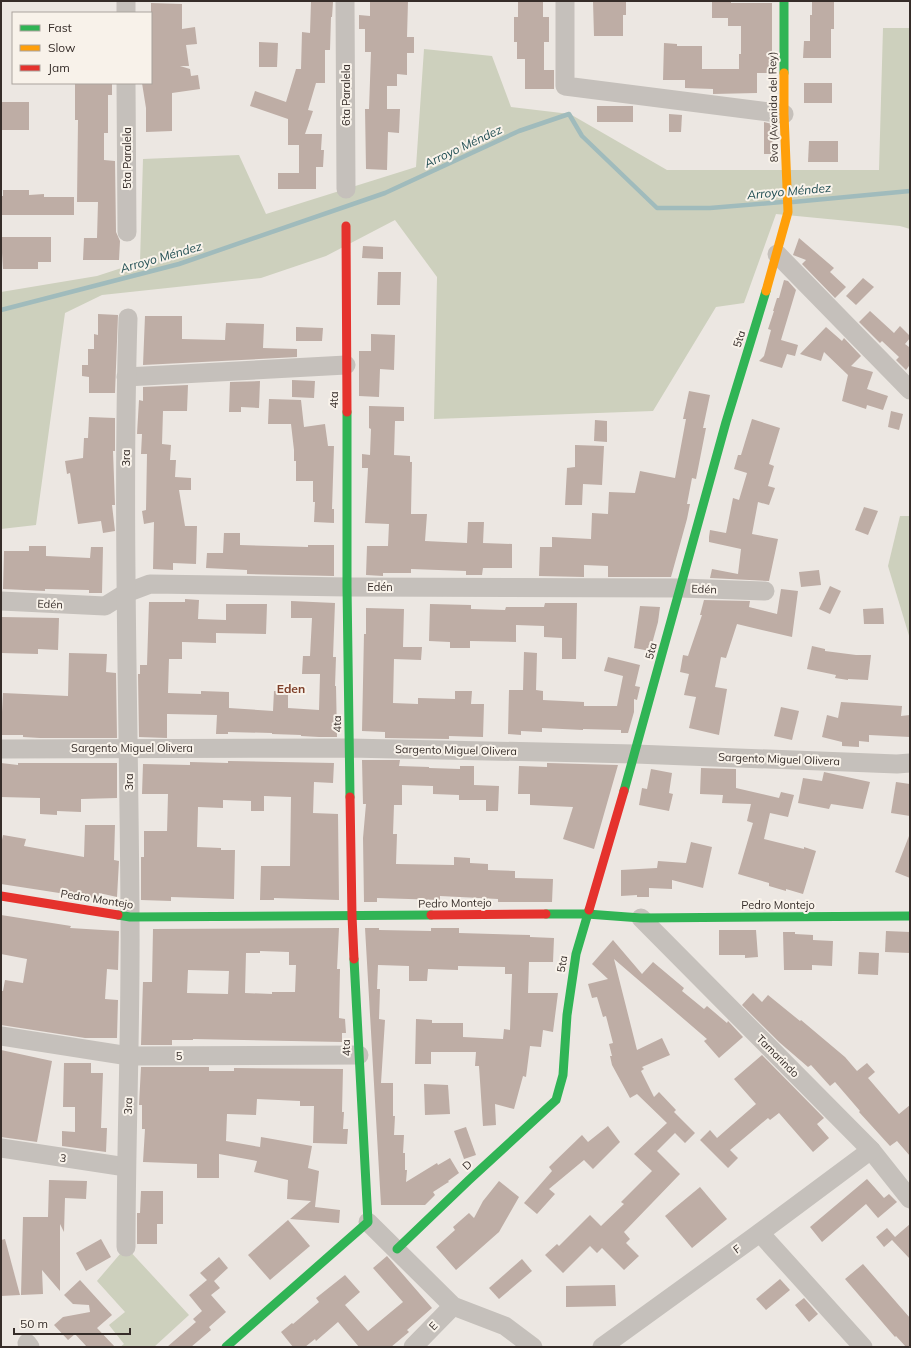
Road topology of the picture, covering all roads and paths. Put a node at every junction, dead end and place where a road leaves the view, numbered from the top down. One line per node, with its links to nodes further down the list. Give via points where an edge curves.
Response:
1 (126, 1): 5 (street)
2 (346, 1): 8 (street, 6ta Paralela)
3 (565, 1): 7 (street, via 565,86)
4 (784, 1): 7 (street, 8va (Avenida del Rey))
5 (126, 12)
6 (126, 84): 11 (street, 5ta Paralela)
7 (784, 114): 9 (street, 8va (Avenida del Rey))
8 (346, 189)
9 (788, 212): 12 (street, 5ta)
10 (346, 226): 14 (street, 4ta)
11 (127, 232)
12 (777, 254): 16 (street); 18 (street, 5ta, via 726,422)
13 (128, 318): 15 (street, 3ra)
14 (346, 365): 15 (street); 17 (street, 4ta)
15 (126, 377): 20 (street, 3ra)
16 (910, 390)
17 (347, 587): 18 (street, Edén); 20 (street, Edén, via 150,584); 23 (street, 4ta)
18 (681, 588): 19 (street, Edén); 25 (street, 5ta)
19 (765, 591)
20 (126, 593): 21 (street, Edén, via 105,606); 22 (street, 3ra)
21 (1, 601)
22 (129, 748): 23 (street, Sargento Miguel Olivera); 24 (street, Sargento Miguel Olivera); 31 (street, 3ra)
23 (349, 748): 25 (street, Sargento Miguel Olivera); 29 (street, 4ta)
24 (1, 749)
25 (635, 754): 26 (street, Sargento Miguel Olivera); 28 (street, 5ta)
26 (910, 763)
27 (1, 896): 31 (street, Pedro Montejo)
28 (587, 914): 29 (street, Pedro Montejo); 32 (street, Pedro Montejo); 36 (street, 5ta, via 576,954 562,1075)
29 (352, 916): 31 (street, Pedro Montejo); 34 (street, 4ta)
30 (910, 916): 32 (street, Pedro Montejo)
31 (130, 917): 35 (street, 3ra)
32 (641, 918): 38 (street, Tamarindo)
33 (1, 1036): 35 (street, 5)
34 (359, 1055): 35 (street, 5); 41 (street, 4ta)
35 (129, 1056): 39 (street, 3ra)
36 (556, 1100): 44 (street, D)
37 (1, 1148): 39 (street, 3)
38 (871, 1150): 40 (street, Tamarindo); 42 (street, F)
39 (126, 1167): 43 (street, 3ra)
40 (910, 1199)
41 (368, 1222): 44 (street); 46 (street)
42 (760, 1233): 49 (street, F); 50 (street)
43 (126, 1247)
44 (397, 1249): 45 (street)
45 (453, 1306): 47 (street, E); 48 (street, via 505,1326)
46 (226, 1347)
47 (412, 1347)
48 (533, 1347)
49 (602, 1347)
50 (863, 1347)

